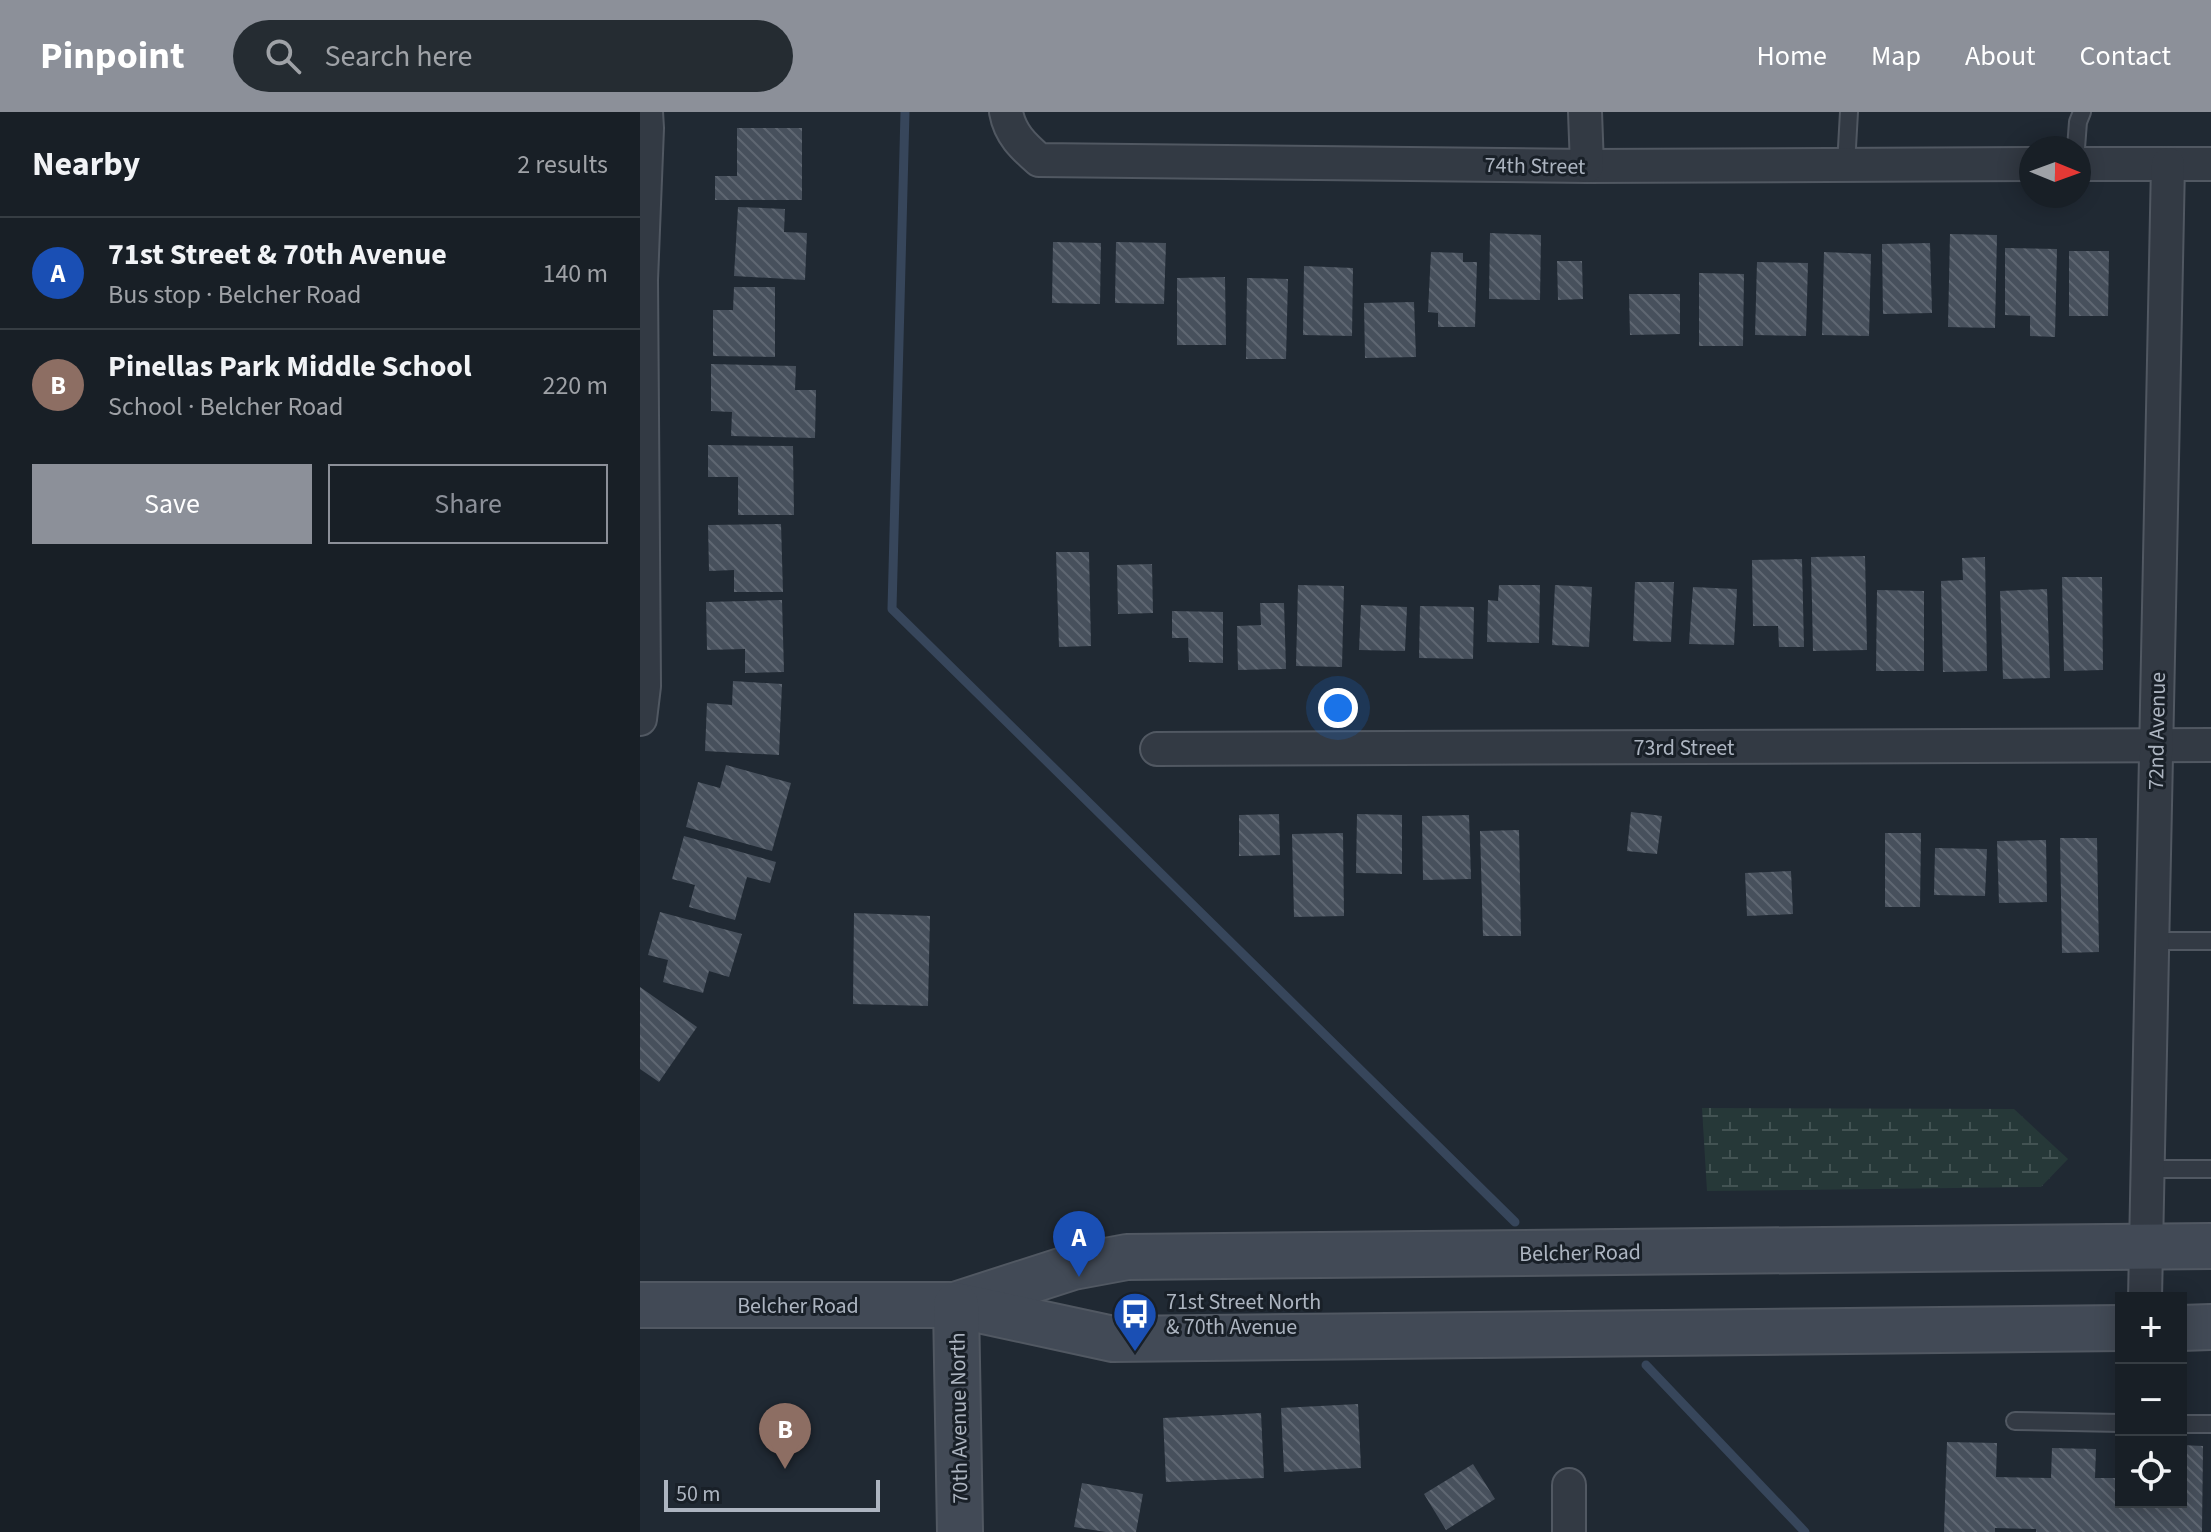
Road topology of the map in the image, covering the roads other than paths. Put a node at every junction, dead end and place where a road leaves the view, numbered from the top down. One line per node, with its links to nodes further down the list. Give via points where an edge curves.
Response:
1 (646, 112): 13 (street)
2 (1006, 112): 12 (street, 74th Street, via 1019,143 1039,160)
3 (1585, 112): 12 (street)
4 (1849, 112): 11 (lane)
5 (2082, 112): 6 (lane)
6 (2077, 136)
7 (2019, 164): 11 (street, 74th Street)
8 (2091, 164): 9 (street)
9 (2168, 164): 10 (street); 15 (street, 72nd Avenue)
10 (2211, 164)
11 (1846, 165): 12 (street, 74th Street)
12 (1587, 166)
13 (641, 298): 14 (street)
14 (640, 719)
15 (2155, 745): 16 (street, 73rd Street); 17 (street, 73rd Street); 18 (street, 72nd Avenue)
16 (2211, 745)
17 (1157, 749)
18 (2151, 941): 19 (lane); 20 (street, 72nd Avenue)
19 (2211, 941)
20 (2147, 1169): 21 (lane); 22 (street, 72nd Avenue)
21 (2211, 1169)
22 (2145, 1246): 23 (main road, Belcher Road); 24 (street, 72nd Avenue); 26 (main road, Belcher Road, via 1127,1257 1073,1267)
23 (2211, 1246)
24 (2145, 1292)
25 (640, 1305): 26 (main road, Belcher Road)
26 (956, 1305): 28 (main road, Belcher Road, via 1113,1339); 35 (main road, 70th Avenue North)
27 (2211, 1327): 29 (main road)
28 (2115, 1328)
29 (2187, 1328)
30 (2015, 1421): 31 (lane)
31 (2115, 1423)
32 (2187, 1424): 33 (lane)
33 (2211, 1424)
34 (1569, 1485): 36 (street)
35 (960, 1532)
36 (1569, 1532)

